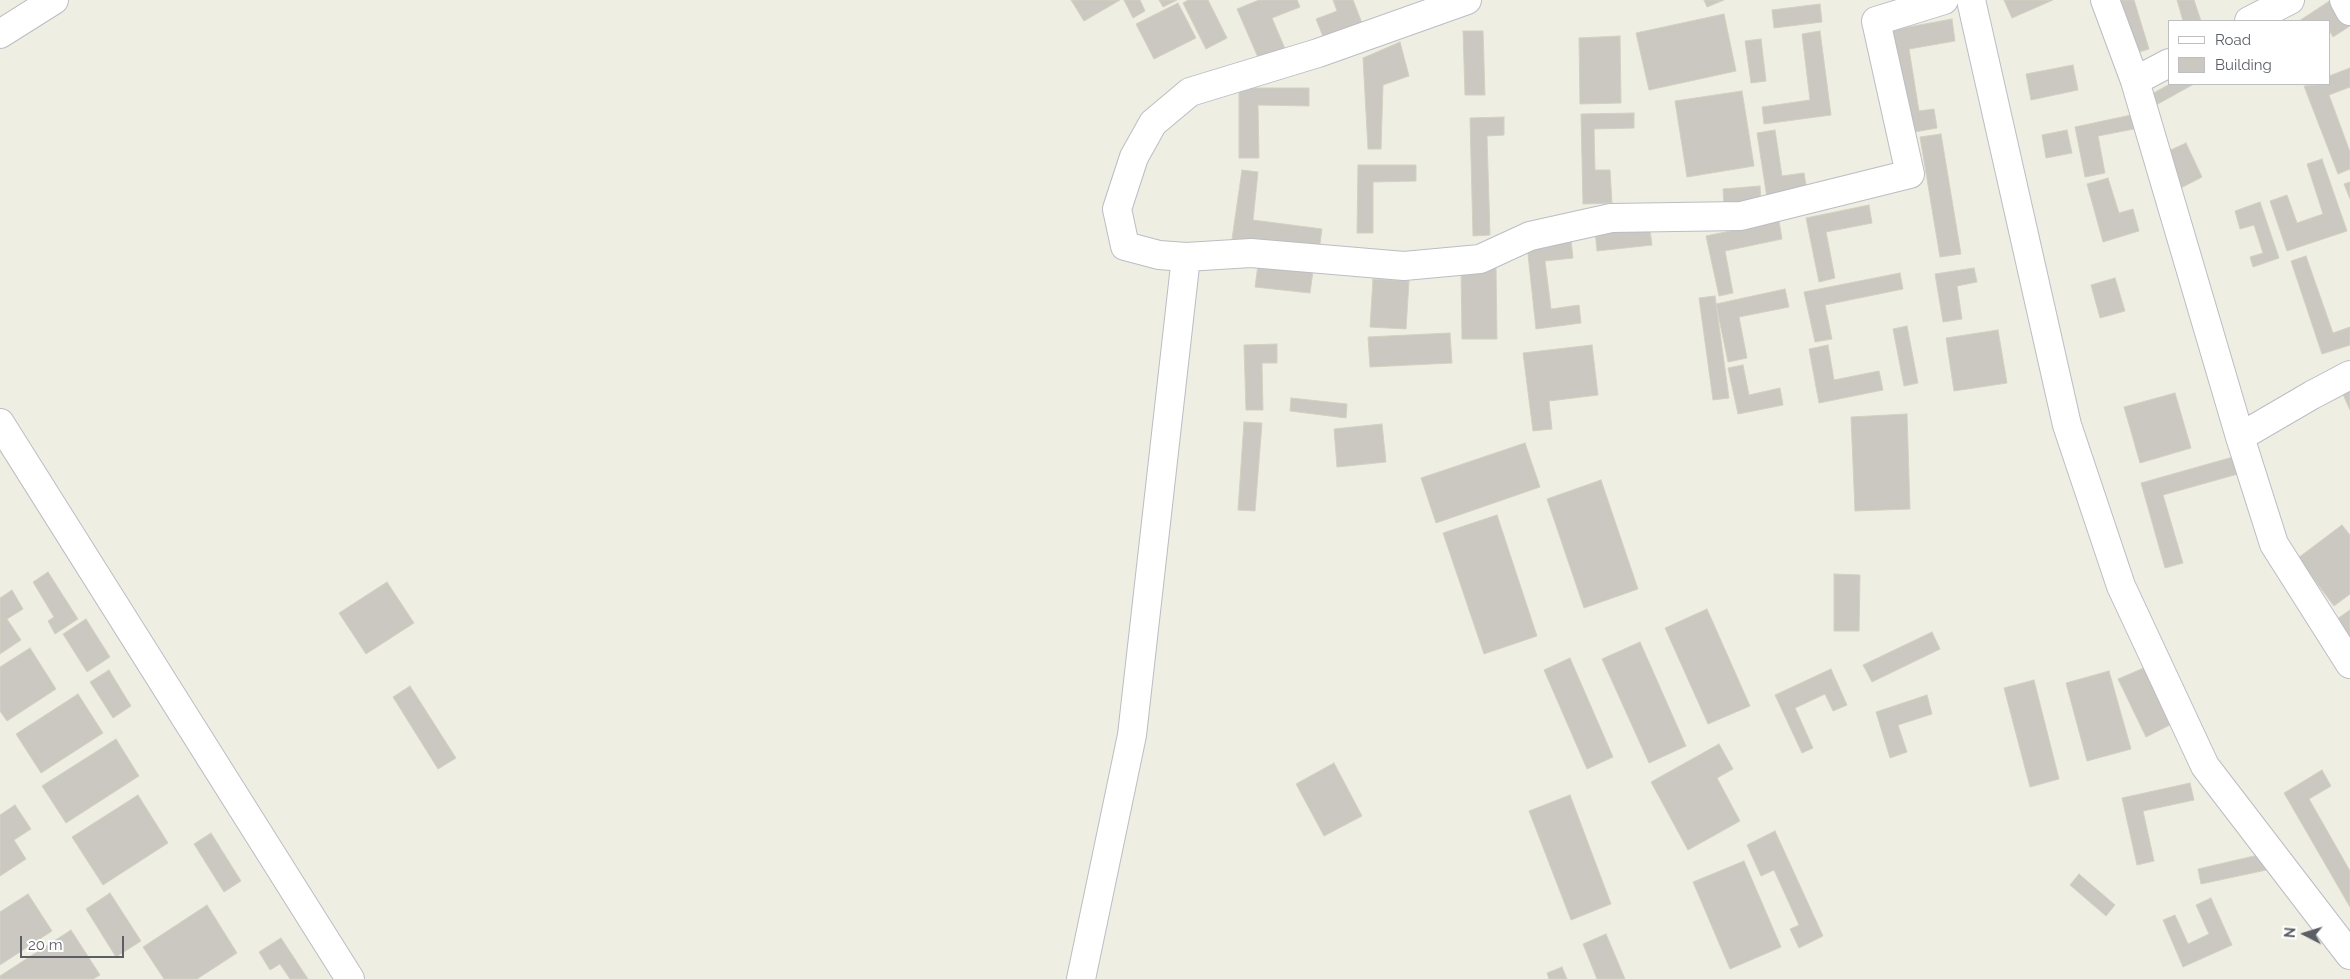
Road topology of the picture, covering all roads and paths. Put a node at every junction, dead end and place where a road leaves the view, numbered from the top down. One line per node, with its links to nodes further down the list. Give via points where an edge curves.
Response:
1 (54, 0): 10 (street)
2 (1467, 0): 13 (street, via 1318,53 1190,92 1153,122 1134,157 1117,209 1125,246 1159,255)
3 (1944, 0): 13 (street, via 1876,20 1910,174 1741,216 1611,218 1530,236 1480,259 1404,266 1251,253)
4 (1971, 0): 18 (street, via 2067,425 2121,586 2205,766)
5 (2106, 0): 12 (street)
6 (2290, 0): 9 (street)
7 (2344, 0): 8 (street)
8 (2350, 12)
9 (2251, 20)
10 (0, 34)
11 (2168, 64): 12 (street)
12 (2135, 81): 16 (street)
13 (1186, 257): 20 (street, via 1132,735)
14 (2350, 375): 16 (street)
15 (0, 423): 19 (street)
16 (2240, 437): 17 (street, via 2274,544)
17 (2350, 664)
18 (2350, 955)
19 (350, 979)
20 (1081, 979)

